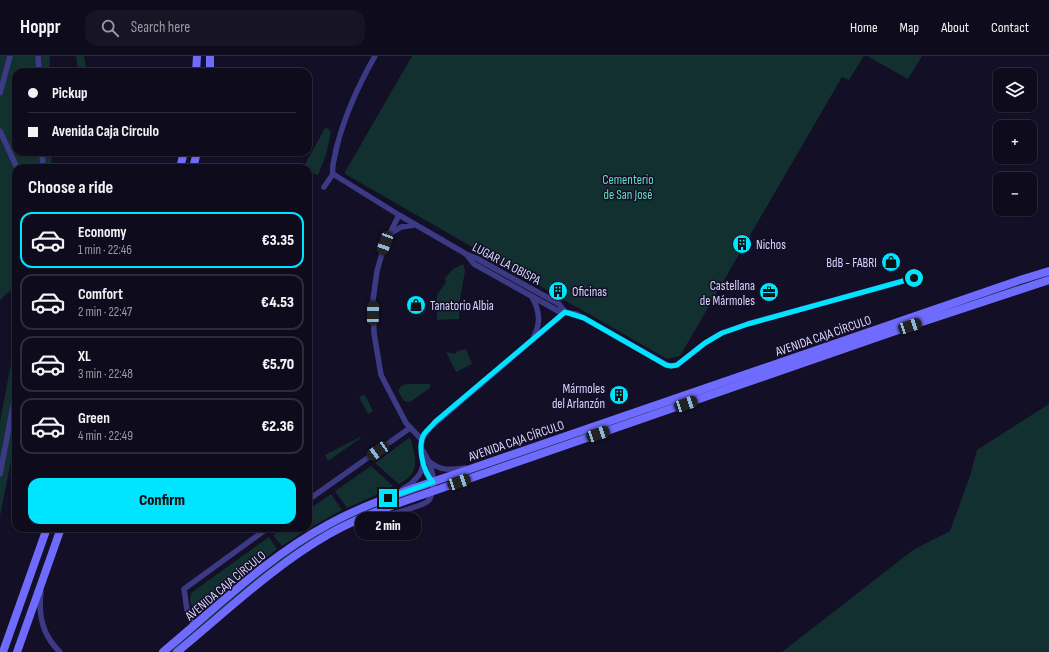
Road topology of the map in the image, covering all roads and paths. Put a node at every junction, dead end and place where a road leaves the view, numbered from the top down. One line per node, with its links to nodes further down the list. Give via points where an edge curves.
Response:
1 (10, 56): 9 (street)
2 (38, 56): 6 (street)
3 (197, 56): 7 (main road)
4 (210, 56): 8 (main road)
5 (375, 56): 12 (street, via 346,117 334,160)
6 (39, 68)
7 (196, 68)
8 (210, 68)
9 (0, 93)
10 (0, 130): 11 (street)
11 (15, 164)
12 (333, 174): 13 (street); 14 (street, LUGAR LA OBISPA)
13 (324, 187)
14 (399, 215): 15 (street, LUGAR LA OBISPA); 16 (street)
15 (415, 225): 16 (street, via 401,227); 17 (street, LUGAR LA OBISPA)
16 (389, 234): 25 (street, via 374,286 374,333 381,375)
17 (466, 254): 21 (street, via 474,264); 22 (street, LUGAR LA OBISPA, via 559,304)
18 (1049, 271): 30 (main road, AVENIDA CAJA CÍRCULO)
19 (914, 278): 22 (street, LUGAR LA OBISPA, via 722,333 677,365 671,366 584,318)
20 (1049, 280): 33 (main road, AVENIDA CAJA CÍRCULO)
21 (532, 296): 22 (street, via 558,311); 23 (street, via 537,308 538,326)
22 (565, 312): 23 (street)
23 (531, 340): 26 (street, via 435,422)
24 (12, 411): 31 (street)
25 (410, 428): 26 (street); 35 (street)
26 (422, 440): 27 (street)
27 (422, 450): 28 (street); 29 (street)
28 (430, 462): 30 (street, via 444,469); 32 (street)
29 (423, 465): 32 (street); 36 (street, via 416,479 406,488)
30 (473, 468): 32 (main road, AVENIDA CAJA CÍRCULO)
31 (0, 474)
32 (433, 482): 33 (street); 34 (street); 36 (main road, AVENIDA CAJA CÍRCULO)
33 (441, 488): 34 (main road, AVENIDA CAJA CÍRCULO)
34 (432, 491): 46 (main road, AVENIDA CAJA CÍRCULO, via 341,527 306,548 272,572)
35 (312, 497)
36 (374, 503): 41 (main road, AVENIDA CAJA CÍRCULO, via 329,524 294,545)
37 (46, 532): 42 (main road)
38 (60, 532): 43 (main road)
39 (60, 532): 44 (street, via 41,588 40,615 50,640)
40 (262, 532): 41 (street, via 184,589 187,610)
41 (194, 626): 45 (main road, AVENIDA CAJA CÍRCULO)
42 (3, 652)
43 (17, 652)
44 (60, 652)
45 (163, 652)
46 (177, 652)

